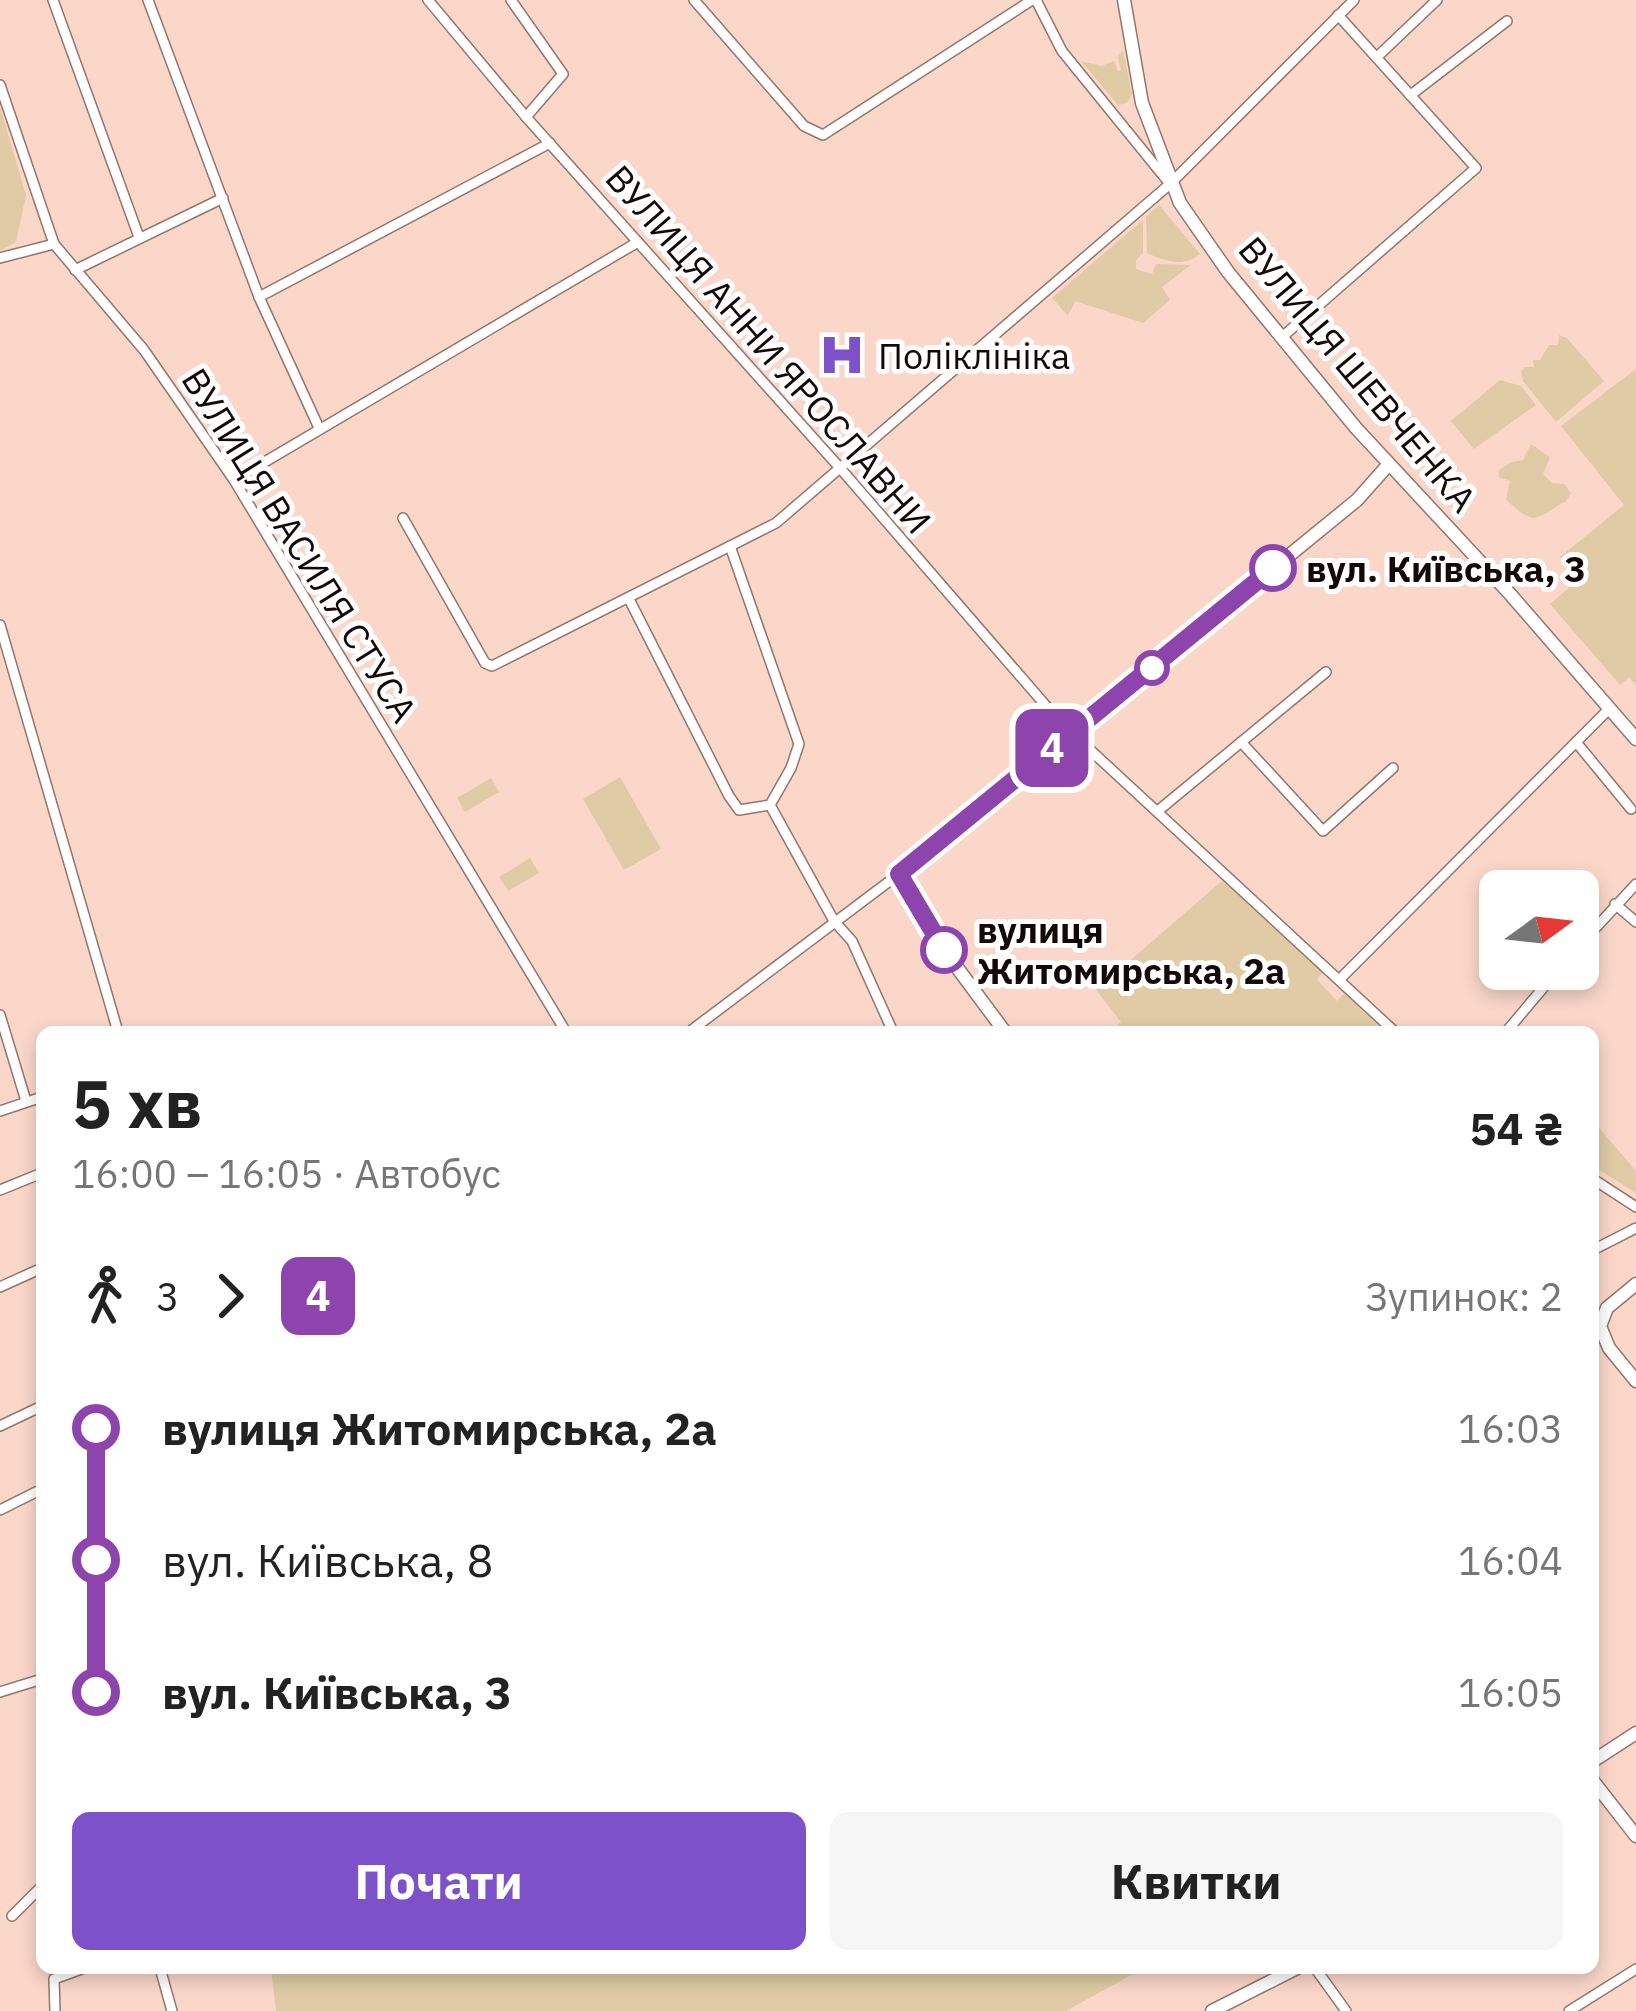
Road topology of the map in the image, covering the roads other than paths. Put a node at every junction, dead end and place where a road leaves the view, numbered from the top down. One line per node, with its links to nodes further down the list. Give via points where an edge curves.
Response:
1 (53, 0): 19 (street)
2 (148, 0): 18 (street)
3 (428, 0): 15 (street, ВУЛИЦЯ АННИ ЯРОСЛАВНИ)
4 (511, 0): 15 (street, via 563,74)
5 (694, 0): 6 (street, via 804,126 824,135)
6 (1034, 0): 17 (street, via 1062,51)
7 (1124, 0): 17 (main road, ВУЛИЦЯ ШЕВЧЕНКА, via 1142,103)
8 (1354, 0): 10 (street)
9 (1437, 0): 12 (street)
10 (1338, 15): 12 (street); 17 (street)
11 (1507, 21): 14 (street)
12 (1378, 56): 14 (street)
13 (0, 86): 21 (street, ВУЛИЦЯ ВАСИЛЯ СТУСА)
14 (1412, 94): 25 (street, via 1476,168)
15 (526, 117): 16 (street, ВУЛИЦЯ АННИ ЯРОСЛАВНИ)
16 (550, 143): 20 (street, ВУЛИЦЯ АННИ ЯРОСЛАВНИ); 24 (street)
17 (1171, 184): 25 (main road, ВУЛИЦЯ ШЕВЧЕНКА); 28 (street)
18 (223, 198): 19 (street); 24 (street)
19 (139, 236): 23 (street)
20 (638, 242): 26 (street); 28 (street, ВУЛИЦЯ АННИ ЯРОСЛАВНИ)
21 (54, 244): 22 (street); 23 (street, ВУЛИЦЯ ВАСИЛЯ СТУСА)
22 (0, 258)
23 (75, 270): 29 (street, ВУЛИЦЯ ВАСИЛЯ СТУСА, via 144,350)
24 (259, 297): 26 (street)
25 (1281, 338): 27 (main road, ВУЛИЦЯ ШЕВЧЕНКА)
26 (320, 428): 29 (street)
27 (1389, 464): 35 (main road, ВУЛИЦЯ ШЕВЧЕНКА); 36 (main road, via 1357,500)
28 (840, 468): 31 (street, via 776,523); 36 (street, ВУЛИЦЯ АННИ ЯРОСЛАВНИ)
29 (234, 480): 54 (street, ВУЛИЦЯ ВАСИЛЯ СТУСА)
30 (403, 518): 32 (street, via 489,666)
31 (730, 546): 32 (street); 41 (street, via 799,744)
32 (629, 599): 41 (street, via 729,796 740,810)
33 (0, 625): 53 (street)
34 (1326, 672): 38 (street)
35 (1609, 709): 37 (main road, ВУЛИЦЯ ШЕВЧЕНКА); 39 (street)
36 (1070, 733): 43 (street, ВУЛИЦЯ АННИ ЯРОСЛАВНИ); 44 (main road)
37 (1636, 739)
38 (1241, 742): 40 (street, via 1323,831); 43 (street)
39 (1576, 742): 42 (street); 50 (street)
40 (1393, 768)
41 (770, 805): 47 (street)
42 (1631, 809)
43 (1159, 810): 50 (street, ВУЛИЦЯ АННИ ЯРОСЛАВНИ)
44 (899, 874): 47 (street); 57 (main road)
45 (1636, 884): 46 (street)
46 (1615, 904): 48 (street); 49 (street)
47 (834, 921): 55 (street); 56 (street)
48 (1636, 922)
49 (1599, 923)
50 (1340, 979): 58 (street, ВУЛИЦЯ АННИ ЯРОСЛАВНИ)
51 (1541, 990): 59 (street)
52 (0, 1015): 61 (street)
53 (116, 1026)
54 (562, 1026)
55 (697, 1026)
56 (890, 1026)
57 (1001, 1026)
58 (1389, 1026)
59 (1511, 1026)
60 (36, 1098): 61 (street)
61 (26, 1101): 62 (street)
62 (0, 1111)
63 (36, 1176): 65 (street)
64 (1599, 1182): 66 (street)
65 (0, 1190)
66 (1636, 1207)
67 (1636, 1228): 68 (street)
68 (1599, 1247)
69 (36, 1271): 71 (street)
70 (1636, 1284): 72 (main road, via 1607,1308 1600,1326)
71 (0, 1287)
72 (1636, 1382)
73 (36, 1409): 74 (street)
74 (0, 1426)
75 (36, 1492): 76 (street)
76 (0, 1510)
77 (36, 1681): 78 (street)
78 (0, 1692)
79 (1636, 1733): 80 (main road)
80 (1599, 1757)
81 (1599, 1789): 82 (main road)
82 (1636, 1836)
83 (36, 1892): 84 (street)
84 (12, 1916)
85 (1636, 1969): 94 (street)
86 (68, 1974): 90 (street, via 54,1979)
87 (162, 1974): 91 (street)
88 (1285, 1974): 92 (main road)
89 (1319, 1974): 93 (street)
90 (55, 2011)
91 (172, 2011)
92 (1212, 2011)
93 (1346, 2011)
94 (1569, 2011)

